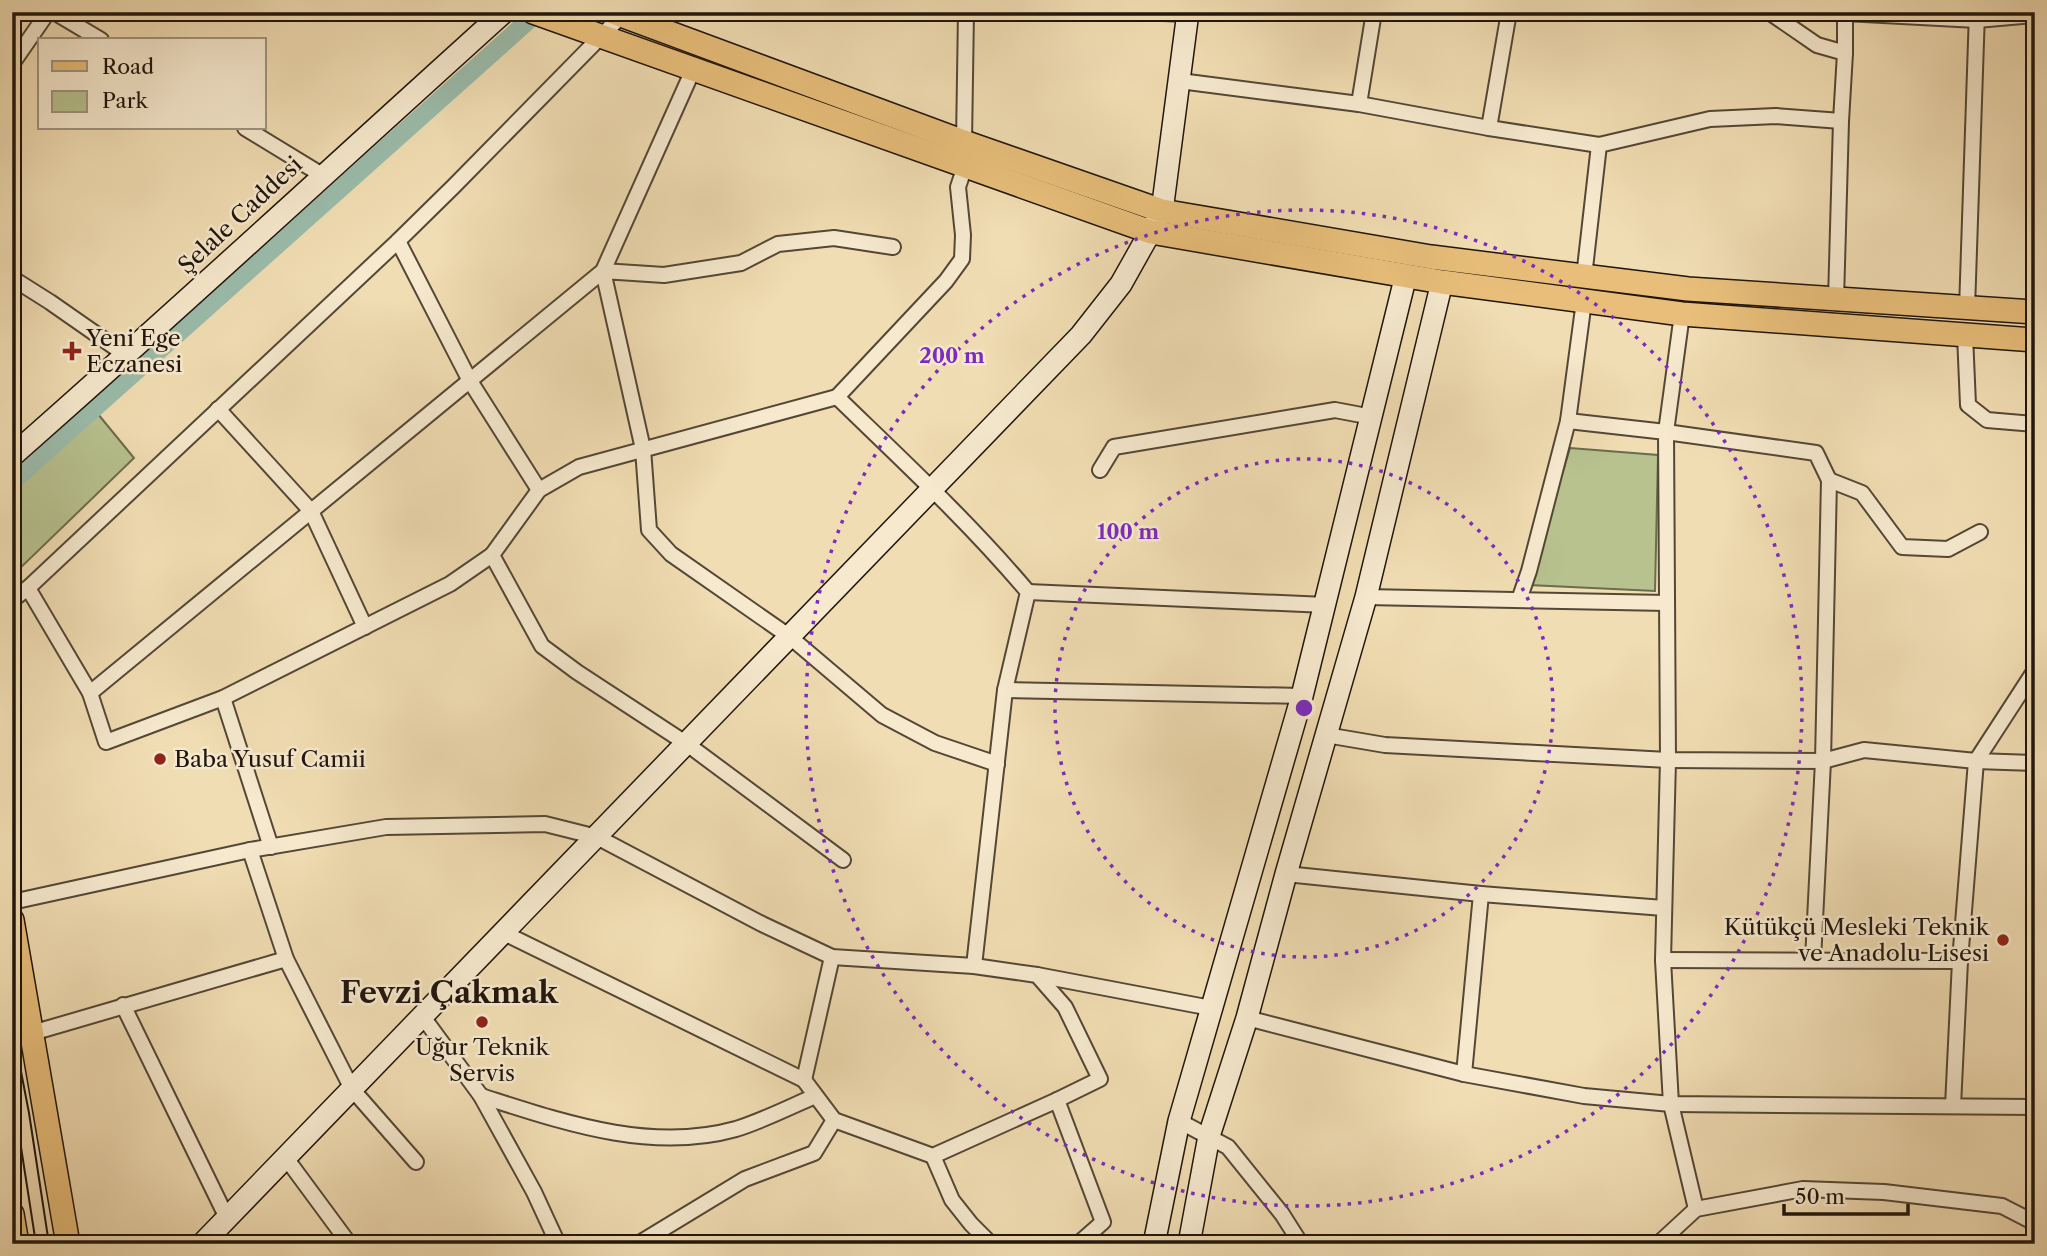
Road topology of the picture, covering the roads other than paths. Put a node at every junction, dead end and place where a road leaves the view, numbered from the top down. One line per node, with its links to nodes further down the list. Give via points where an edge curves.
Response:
1 (48, 12): 18 (street)
2 (504, 12): 28 (street, Şelale Caddesi)
3 (533, 12): 15 (main road)
4 (966, 12): 25 (street)
5 (1138, 12): 10 (street)
6 (1374, 12): 21 (street)
7 (1509, 12): 23 (street)
8 (1769, 12): 17 (street, via 1817,45)
9 (620, 13): 15 (street); 25 (main road)
10 (1188, 13): 20 (street)
11 (1846, 13): 14 (street); 17 (street)
12 (62, 14): 16 (street)
13 (2035, 15): 14 (street)
14 (1977, 16): 40 (street)
15 (601, 36): 19 (main road); 31 (street)
16 (98, 38)
17 (1845, 52): 22 (street)
18 (12, 64)
19 (693, 70): 27 (main road); 33 (street)
20 (1180, 81): 21 (street); 29 (street)
21 (1359, 104): 23 (street)
22 (1841, 121): 26 (street, via 1776,116 1710,119); 38 (street)
23 (1489, 128): 26 (street)
24 (248, 130): 28 (street)
25 (964, 142): 29 (main road)
26 (1599, 145): 35 (street)
27 (965, 166): 30 (main road); 47 (street, via 958,187 962,259)
28 (323, 175): 45 (street, Şelale Caddesi)
29 (1162, 211): 30 (street); 35 (main road, via 1431,257)
30 (1151, 232): 34 (main road); 57 (street, via 1121,284 1081,335)
31 (398, 241): 46 (street); 48 (street)
32 (893, 247): 33 (street, via 834,238 778,244 741,263 664,275)
33 (603, 271): 46 (street); 53 (street)
34 (1406, 275): 37 (main road); 49 (street)
35 (1584, 277): 38 (main road)
36 (12, 278): 45 (street)
37 (1442, 282): 39 (main road); 64 (street)
38 (1836, 300): 40 (main road)
39 (1584, 301): 42 (main road); 50 (street)
40 (1967, 309): 41 (main road)
41 (2035, 312)
42 (1682, 314): 43 (main road); 52 (street)
43 (1965, 335): 44 (main road); 51 (street, via 1968,405 1987,420)
44 (2035, 340)
45 (126, 355): 54 (street, Şelale Caddesi)
46 (470, 381): 58 (street); 59 (street)
47 (837, 397): 53 (street); 57 (street)
48 (218, 409): 59 (street); 62 (street)
49 (1372, 417): 55 (street, via 1335,410 1114,447); 68 (street)
50 (1567, 421): 52 (street); 66 (street)
51 (2035, 424)
52 (1666, 432): 56 (street, via 1816,453); 67 (street)
53 (643, 449): 58 (street, via 579,467); 70 (street, via 649,530 671,554)
54 (12, 456)
55 (1100, 470)
56 (1829, 480): 60 (street, via 1862,493 1902,547 1948,550); 79 (street)
57 (932, 489): 63 (street); 70 (street)
58 (539, 490): 61 (street)
59 (311, 511): 69 (street); 73 (street)
60 (1980, 532)
61 (492, 555): 69 (street, via 450,584); 77 (street, via 542,646)
62 (28, 588): 65 (street); 73 (street)
63 (1028, 592): 68 (street); 72 (street)
64 (1366, 597): 66 (street); 76 (street)
65 (12, 600)
66 (1519, 600): 67 (street)
67 (1667, 603): 78 (street)
68 (1326, 605): 74 (street)
69 (365, 627): 75 (street)
70 (790, 637): 77 (street); 82 (street, via 882,715 935,743)
71 (2035, 670): 80 (street)
72 (1005, 690): 74 (street); 82 (street)
73 (90, 693): 75 (street, via 106,742)
74 (1302, 695): 101 (street)
75 (223, 698): 84 (street)
76 (1326, 736): 78 (street, via 1385,745); 87 (street)
77 (687, 744): 83 (street); 86 (street)
78 (1668, 760): 79 (street); 90 (street)
79 (1823, 761): 80 (street, via 1864,750); 96 (street)
80 (1976, 761): 81 (street); 97 (street)
81 (2035, 762)
82 (997, 764): 98 (street)
83 (597, 837): 84 (street, via 545,824 386,827); 92 (street); 93 (street)
84 (271, 847): 85 (street)
85 (250, 850): 89 (street); 94 (street)
86 (843, 860)
87 (1286, 874): 88 (street); 103 (street)
88 (1481, 894): 90 (street); 105 (street)
89 (12, 902)
90 (1664, 908): 95 (street)
91 (12, 920): 104 (main road)
92 (504, 933): 102 (street); 106 (street)
93 (832, 957): 98 (street); 106 (street)
94 (286, 959): 100 (street); 107 (street)
95 (1663, 960): 96 (street); 111 (street)
96 (1813, 960): 97 (street)
97 (1959, 961): 112 (street)
98 (974, 966): 99 (street)
99 (1037, 975): 101 (street); 110 (street, via 1065,1007 1100,1079)
100 (123, 1005): 104 (street); 122 (street)
101 (1211, 1009): 103 (street); 115 (street)
102 (423, 1017): 107 (street); 108 (street)
103 (1247, 1018): 105 (street); 116 (street)
104 (32, 1033): 125 (main road)
105 (1464, 1074): 111 (street, via 1584,1096)
106 (804, 1080): 109 (street)
107 (352, 1089): 118 (street); 119 (street)
108 (481, 1096): 109 (street, via 573,1125 634,1136 687,1137 737,1129); 128 (street)
109 (815, 1096): 114 (street)
110 (1058, 1100): 117 (street); 131 (street, via 1103,1222)
111 (1671, 1104): 112 (street); 120 (street)
112 (1954, 1106): 113 (street)
113 (2035, 1107)
114 (834, 1120): 117 (street); 129 (street, via 814,1153 745,1179)
115 (1180, 1121): 116 (street); 132 (street)
116 (1209, 1136): 133 (street); 134 (street, via 1228,1147)
117 (933, 1156): 130 (street, via 952,1200)
118 (286, 1158): 122 (street); 127 (street, via 348,1242)
119 (416, 1163)
120 (1696, 1209): 123 (street, via 1802,1189 1884,1192 2002,1206); 135 (street)
121 (12, 1214): 124 (main road)
122 (227, 1218): 126 (street)
123 (2035, 1223)
124 (17, 1244)
125 (68, 1244)
126 (202, 1244)
127 (355, 1244)
128 (558, 1244)
129 (638, 1244)
130 (991, 1244)
131 (1078, 1244)
132 (1154, 1244)
133 (1189, 1244)
134 (1301, 1244)
135 (1658, 1244)

